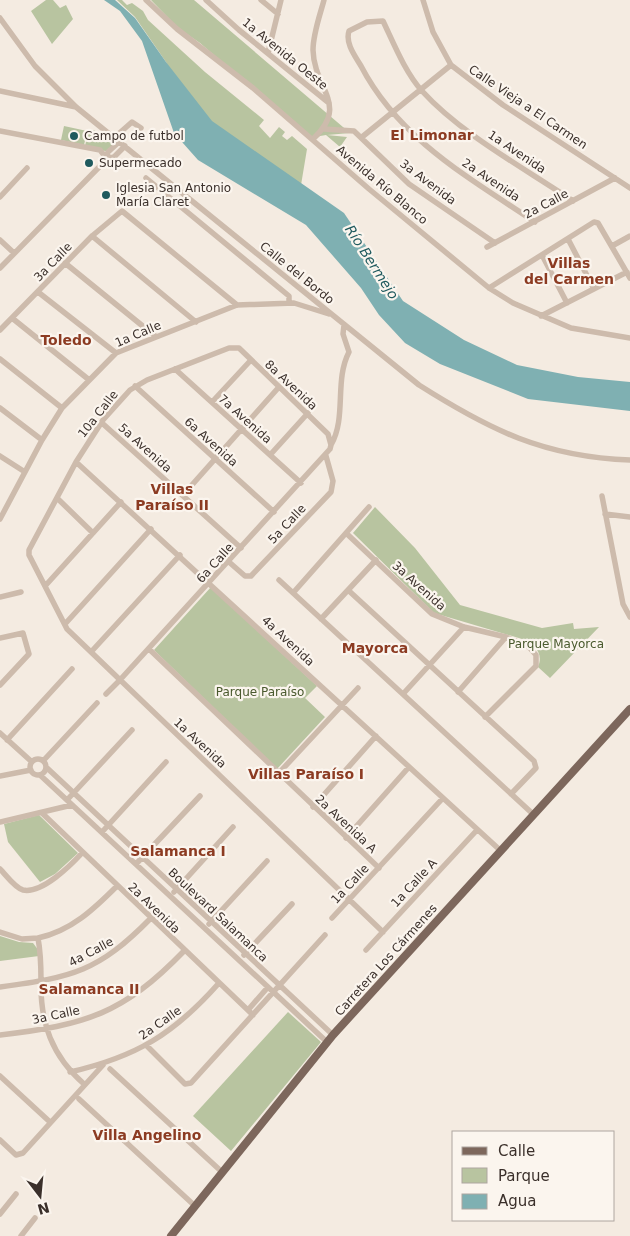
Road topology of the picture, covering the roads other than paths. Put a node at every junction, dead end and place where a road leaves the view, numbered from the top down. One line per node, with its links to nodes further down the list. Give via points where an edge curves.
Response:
1 (146, 0): 21 (street, Avenida Río Blanco)
2 (206, 0): 10 (street, 1a Avenida Oeste)
3 (261, 0): 7 (street)
4 (281, 0): 7 (street)
5 (324, 0): 14 (street, via 313,48)
6 (424, 0): 11 (street, Calle Vieja a El Carmen, via 433,32)
7 (278, 14): 10 (street)
8 (0, 18): 15 (street, Calle del Bordo, via 35,66)
9 (348, 36): 12 (street, 1a Avenida, via 355,27 383,21); 16 (street, 2a Avenida, via 374,91)
10 (268, 53): 14 (street, 1a Avenida Oeste)
11 (451, 65): 12 (street); 26 (street, Calle Vieja a El Carmen, via 503,106)
12 (421, 90): 16 (street); 29 (street, 1a Avenida, via 453,120)
13 (0, 91): 15 (street)
14 (329, 103): 18 (street, via 329,120)
15 (76, 107): 22 (street, Calle del Bordo)
16 (391, 114): 20 (street); 30 (street, 2a Avenida, via 431,152)
17 (141, 128): 22 (street, via 132,122)
18 (324, 129): 20 (street, 3a Avenida, via 354,131); 21 (street)
19 (0, 131): 23 (street, via 100,150)
20 (362, 137): 35 (street, 3a Avenida, via 409,184)
21 (313, 139): 43 (street, Avenida Río Blanco)
22 (120, 141): 23 (street, via 114,157); 49 (street, Calle del Bordo)
23 (107, 159): 38 (street)
24 (27, 168): 28 (street)
25 (146, 178): 46 (street, via 288,296)
26 (615, 178): 27 (street, Calle Vieja a El Carmen); 29 (street, 2a Calle)
27 (630, 188)
28 (0, 197)
29 (573, 201): 30 (street, 2a Calle)
30 (535, 222): 35 (street, 2a Calle)
31 (92, 236): 40 (street, 3a Calle); 48 (street, 3a Calle, via 122,211); 52 (street)
32 (630, 236): 36 (street)
33 (568, 239): 36 (street, via 594,222 598,223); 39 (street); 44 (street)
34 (0, 240): 38 (street)
35 (495, 243): 37 (street, 2a Calle)
36 (612, 246): 42 (street)
37 (487, 247)
38 (14, 253): 41 (street)
39 (542, 255): 43 (street); 47 (street)
40 (65, 263): 45 (street, 3a Calle); 55 (street)
41 (0, 268)
42 (629, 277): 44 (street)
43 (489, 288): 50 (street, Avenida Río Blanco)
44 (594, 289): 47 (street)
45 (38, 292): 51 (street, 3a Calle); 58 (street)
46 (289, 302): 48 (street, 1a Calle); 49 (street, 1a Calle)
47 (568, 303): 50 (street)
48 (237, 305): 52 (street, 1a Calle)
49 (333, 316): 53 (street, Calle del Bordo)
50 (541, 316): 56 (street, Avenida Río Blanco, via 571,328)
51 (12, 318): 54 (street, 3a Calle); 62 (street)
52 (196, 322): 55 (street, 1a Calle)
53 (344, 325): 72 (street, 6a Calle, via 342,334 349,352 344,362 336,437); 77 (street, Calle del Bordo, via 419,385 512,437 565,452)
54 (0, 330)
55 (155, 336): 58 (street, 1a Calle)
56 (630, 338)
57 (234, 347): 60 (street, 8a Avenida); 61 (street, 10a Calle)
58 (116, 353): 62 (street, 1a Calle)
59 (0, 359): 67 (street)
60 (251, 360): 64 (street, 8a Avenida); 65 (street)
61 (175, 369): 63 (street, 10a Calle); 65 (street, 7a Avenida)
62 (88, 379): 67 (street, 1a Calle)
63 (135, 386): 69 (street, 10a Calle); 76 (street, 6a Avenida)
64 (279, 387): 68 (street, 8a Avenida); 70 (street)
65 (212, 402): 70 (street, 7a Avenida)
66 (0, 408): 71 (street)
67 (62, 408): 71 (street, 1a Calle)
68 (308, 413): 72 (street, 8a Avenida, via 328,434); 73 (street)
69 (102, 422): 78 (street, 10a Calle); 81 (street, 5a Avenida)
70 (242, 429): 73 (street, 7a Avenida); 76 (street)
71 (42, 440): 79 (street, 1a Calle)
72 (331, 443): 75 (street, 6a Calle)
73 (270, 455): 80 (street, 7a Avenida)
74 (0, 456): 79 (street)
75 (326, 456): 80 (street, 6a Calle); 97 (street, 5a Calle, via 333,481 331,492 251,576 245,576)
76 (215, 459): 81 (street); 86 (street, 6a Avenida)
77 (630, 460)
78 (76, 462): 83 (street, 10a Calle); 84 (street, 4a Avenida)
79 (25, 472): 89 (street, 1a Calle)
80 (301, 483): 86 (street, 6a Calle)
81 (183, 495): 93 (street, 5a Avenida)
82 (602, 496): 87 (street)
83 (57, 498): 91 (street); 94 (street, 10a Calle)
84 (121, 502): 90 (street, 4a Avenida); 91 (street)
85 (369, 507): 92 (street)
86 (274, 512): 93 (street, 6a Calle)
87 (605, 514): 88 (street); 105 (street, via 623,604)
88 (630, 517)
89 (0, 519)
90 (152, 529): 95 (street, 4a Avenida); 107 (street)
91 (93, 533): 100 (street)
92 (346, 533): 96 (street, 3a Avenida); 103 (street)
93 (241, 548): 97 (street, 6a Calle)
94 (29, 550): 100 (street, 1a Avenida, via 31,561)
95 (180, 555): 99 (street, 4a Avenida); 112 (street)
96 (376, 560): 101 (street); 108 (street, 3a Avenida, via 432,614)
97 (229, 562): 99 (street, 6a Calle)
98 (279, 580): 103 (street)
99 (210, 583): 111 (street, 6a Calle); 122 (street, 4a Avenida)
100 (46, 585): 107 (street, 1a Avenida)
101 (348, 590): 106 (street); 113 (street)
102 (21, 592): 104 (street)
103 (293, 593): 106 (street)
104 (0, 597)
105 (630, 616)
106 (321, 619): 120 (street)
107 (65, 624): 112 (street, 1a Avenida)
108 (464, 628): 110 (street, 3a Avenida); 113 (street)
109 (0, 638): 116 (street, via 23,634 29,654)
110 (506, 638): 118 (street); 124 (street, 3a Avenida, via 529,647 537,662)
111 (149, 649): 115 (street, 6a Calle); 135 (street, 2a Avenida A)
112 (91, 652): 115 (street, 1a Avenida)
113 (429, 665): 118 (street); 120 (street)
114 (72, 669): 128 (street)
115 (119, 680): 119 (street, 6a Calle); 163 (street, 1a Avenida)
116 (0, 686)
117 (358, 688): 122 (street)
118 (458, 692): 124 (street)
119 (106, 694)
120 (402, 694): 139 (street)
121 (97, 703): 129 (street)
122 (343, 705): 127 (street, 4a Avenida); 135 (street)
123 (630, 709): 146 (main road, Carretera Los Cármenes)
124 (486, 718): 139 (street, via 536,764 536,768)
125 (132, 730): 138 (street)
126 (0, 733): 128 (street)
127 (376, 736): 132 (street, 4a Avenida); 144 (street)
128 (7, 740): 130 (street)
129 (42, 761): 130 (street); 133 (street)
130 (32, 762): 134 (street)
131 (166, 762): 148 (street)
132 (409, 767): 141 (street, 4a Avenida); 152 (street)
133 (46, 768): 136 (street); 138 (street, Boulevard Salamanca)
134 (31, 770): 136 (street); 137 (street)
135 (278, 774): 144 (street, 2a Avenida A)
136 (40, 775): 142 (street, Boulevard Salamanca)
137 (0, 776)
138 (73, 793): 142 (street); 148 (street, Boulevard Salamanca)
139 (511, 794): 146 (street)
140 (200, 796): 155 (street)
141 (443, 798): 150 (street, 4a Avenida); 158 (street, 1a Calle)
142 (67, 800): 143 (street, Boulevard Salamanca)
143 (72, 805): 145 (street); 151 (street, Boulevard Salamanca)
144 (313, 807): 152 (street, 2a Avenida A)
145 (42, 813): 147 (street); 154 (street, 2a Avenida)
146 (534, 815): 153 (main road, Carretera Los Cármenes)
147 (0, 822)
148 (108, 825): 151 (street); 155 (street, Boulevard Salamanca)
149 (233, 827): 161 (street)
150 (477, 830): 153 (street, 4a Avenida); 170 (street, 1a Calle A)
151 (102, 832): 157 (street, Boulevard Salamanca)
152 (346, 838): 158 (street, 2a Avenida A)
153 (501, 851): 187 (main road, Carretera Los Cármenes)
154 (82, 853): 159 (street, via 56,879 30,890 22,890); 160 (street, 2a Avenida)
155 (142, 857): 157 (street); 161 (street, Boulevard Salamanca)
156 (267, 861): 167 (street)
157 (136, 864): 162 (street, Boulevard Salamanca)
158 (379, 868): 163 (street, 1a Calle)
159 (0, 869)
160 (117, 886): 165 (street, 2a Avenida); 172 (street, via 86,916 59,932)
161 (177, 890): 162 (street); 167 (street, Boulevard Salamanca)
162 (171, 896): 168 (street, Boulevard Salamanca)
163 (348, 900): 166 (street, 1a Calle); 170 (street, 1a Avenida)
164 (292, 904): 175 (street)
165 (151, 918): 173 (street, 2a Avenida); 177 (street, 4a Calle, via 126,944 109,956 85,969)
166 (332, 918)
167 (211, 922): 168 (street); 175 (street, Boulevard Salamanca)
168 (205, 928): 176 (street, Boulevard Salamanca)
169 (0, 932): 172 (street, via 22,939)
170 (383, 932): 174 (street, 1a Calle A)
171 (325, 936): 179 (street)
172 (38, 938): 177 (street, via 42,958)
173 (184, 950): 178 (street, 2a Avenida); 185 (street, 3a Calle, via 154,981 124,1002 87,1019)
174 (366, 950)
175 (245, 954): 176 (street); 179 (street, Boulevard Salamanca)
176 (239, 960): 181 (street, Boulevard Salamanca)
177 (41, 981): 180 (street, 4a Calle); 185 (street)
178 (218, 983): 183 (street, 2a Avenida); 188 (street, 2a Calle, via 190,1014)
179 (280, 986): 182 (street); 187 (street, Boulevard Salamanca)
180 (0, 987)
181 (268, 987): 182 (street, Boulevard Salamanca); 183 (street)
182 (274, 992): 184 (street); 187 (street, Boulevard Salamanca)
183 (248, 1010): 184 (street, 2a Avenida)
184 (253, 1016): 188 (street, via 191,1083 185,1084)
185 (45, 1029): 186 (street, 3a Calle); 191 (street, via 53,1049)
186 (0, 1035)
187 (330, 1038): 197 (main road, Carretera Los Cármenes)
188 (147, 1046): 189 (street, 2a Calle)
189 (103, 1065): 191 (street, 2a Calle); 193 (street, 2a Calle)
190 (110, 1069): 197 (street)
191 (70, 1072): 193 (street)
192 (0, 1076): 195 (street)
193 (84, 1084): 195 (street, 2a Calle)
194 (79, 1099): 199 (street)
195 (50, 1122): 196 (street, 2a Calle, via 23,1153 16,1155)
196 (0, 1140)
197 (222, 1172): 199 (main road, Carretera Los Cármenes)
198 (16, 1194): 200 (street)
199 (195, 1206): 203 (main road, Carretera Los Cármenes)
200 (0, 1214)
201 (35, 1218): 202 (street)
202 (21, 1236)
203 (171, 1236)

